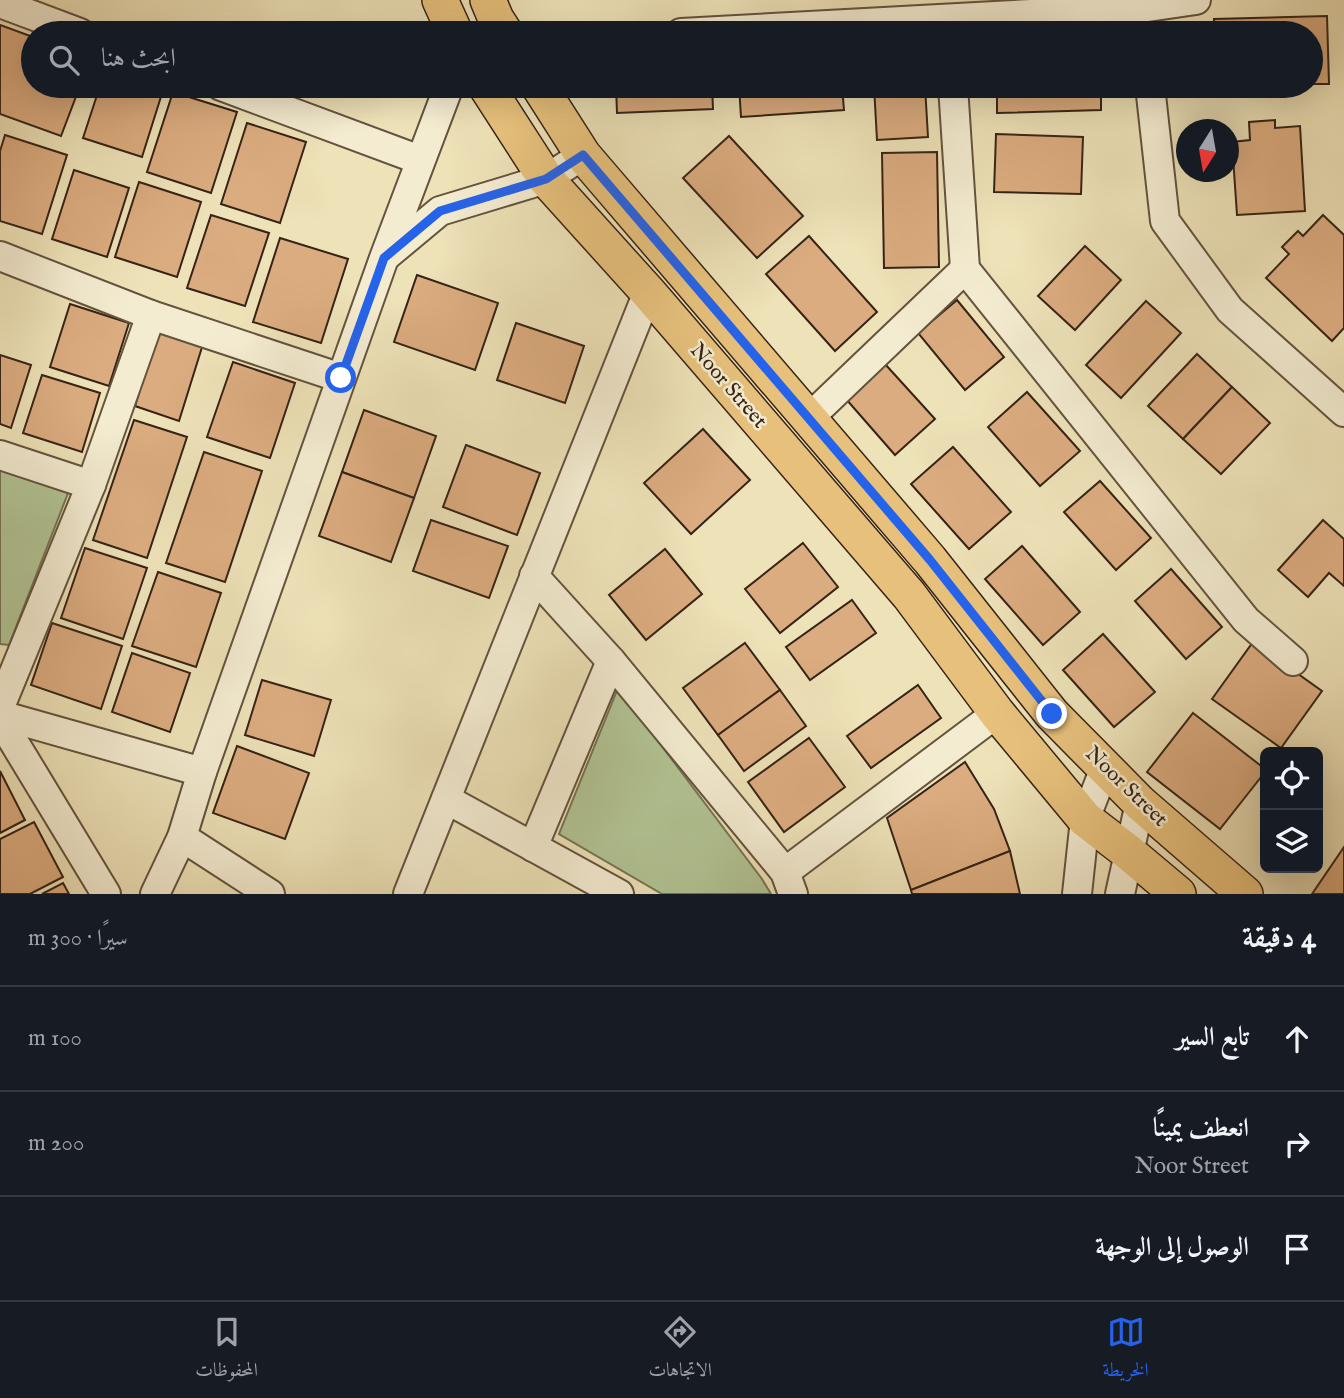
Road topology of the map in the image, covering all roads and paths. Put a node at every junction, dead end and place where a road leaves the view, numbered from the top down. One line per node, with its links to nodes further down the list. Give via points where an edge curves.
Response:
1 (440, 0): 6 (main road)
2 (1196, 0): 8 (street)
3 (0, 4): 5 (street)
4 (977, 8): 7 (street); 8 (street)
5 (47, 21)
6 (450, 21)
7 (957, 21)
8 (1142, 21)
9 (253, 98): 16 (street)
10 (444, 98): 16 (street)
11 (494, 98): 17 (main road, Noor Street)
12 (547, 98): 15 (main road, Noor Street)
13 (954, 98): 20 (street)
14 (1151, 98): 24 (street, via 1165,221 1230,310)
15 (583, 155): 17 (street); 25 (main road, Noor Street)
16 (420, 160): 19 (street)
17 (546, 179): 19 (street, via 440,211); 21 (main road, Noor Street)
18 (0, 256): 22 (street)
19 (384, 258): 23 (street)
20 (965, 269): 25 (street); 30 (street, via 1246,620)
21 (648, 292): 28 (street); 32 (main road, Noor Street, via 909,595)
22 (150, 315): 23 (street); 27 (street)
23 (341, 378): 35 (street)
24 (1344, 412)
25 (809, 418): 34 (main road, Noor Street, via 1052,714)
26 (0, 455): 27 (street)
27 (91, 485): 31 (street)
28 (534, 576): 29 (street); 36 (street)
29 (611, 661): 40 (street); 42 (street)
30 (1293, 661)
31 (0, 707)
32 (997, 713): 38 (main road, Noor Street); 42 (street)
33 (0, 717): 35 (street); 43 (street)
34 (1105, 768): 37 (main road, Noor Street); 38 (street)
35 (202, 772): 39 (street)
36 (446, 799): 40 (street); 46 (street)
37 (1140, 803): 41 (street); 51 (main road, Noor Street)
38 (1085, 820): 41 (main road, Noor Street); 48 (street)
39 (182, 837): 44 (street); 45 (street)
40 (533, 847): 47 (street)
41 (1128, 852): 49 (street); 50 (main road, Noor Street)
42 (789, 883)
43 (106, 894)
44 (155, 894)
45 (270, 894)
46 (408, 894)
47 (619, 894)
48 (1077, 894)
49 (1120, 894)
50 (1178, 894)
51 (1245, 894)

